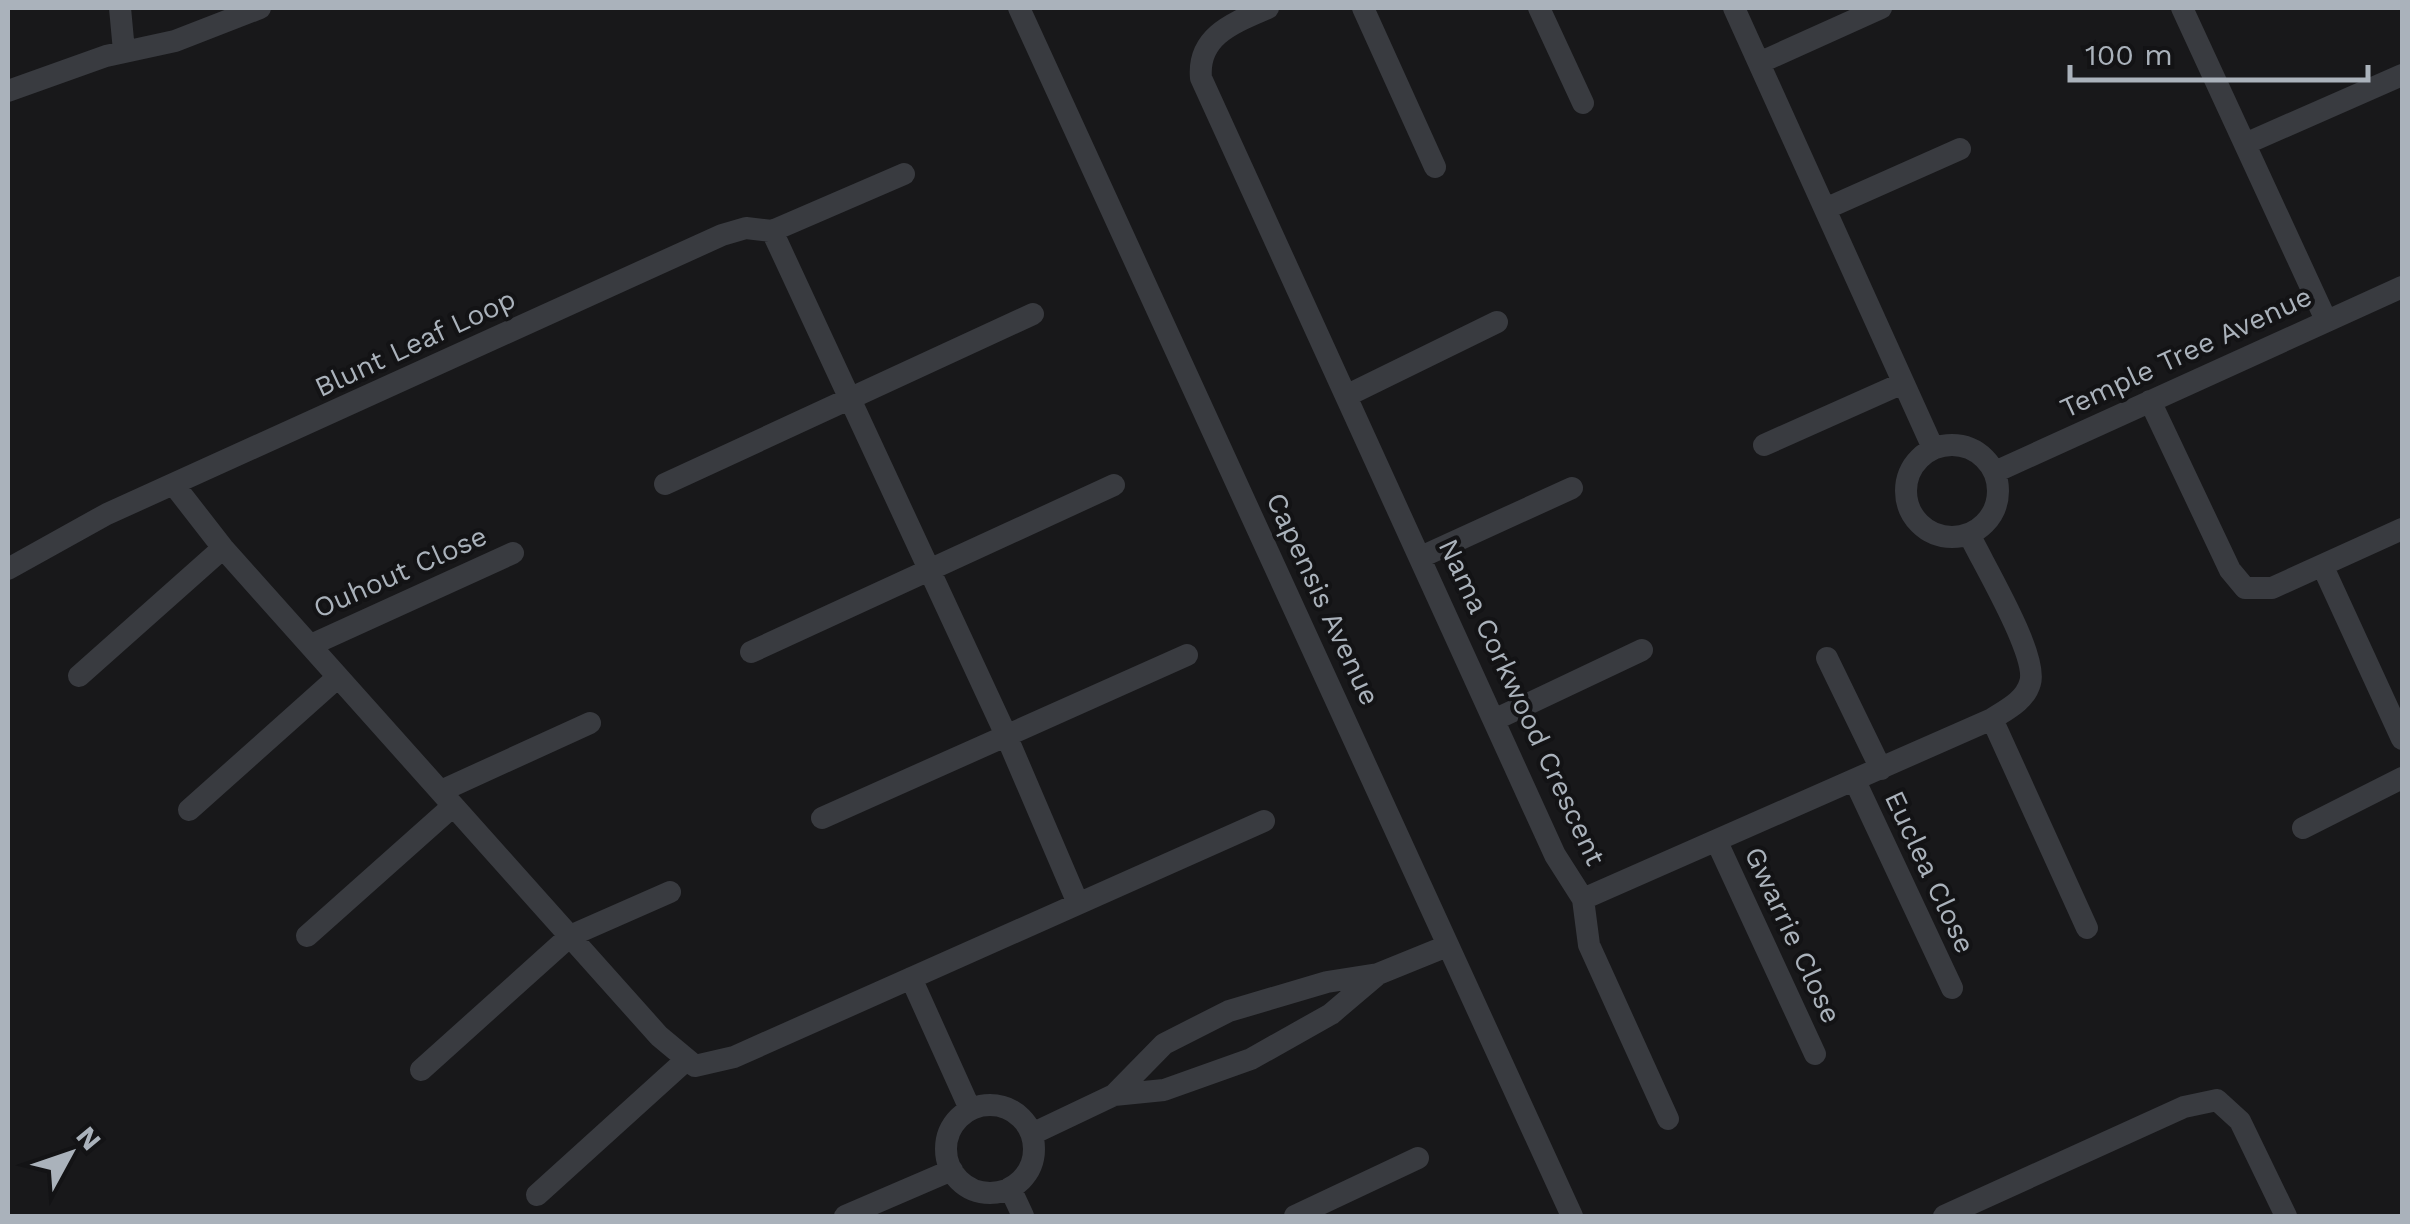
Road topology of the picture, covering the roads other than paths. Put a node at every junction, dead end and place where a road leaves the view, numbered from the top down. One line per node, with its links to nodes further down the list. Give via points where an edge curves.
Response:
1 (120, 8): 10 (street)
2 (260, 8): 10 (street)
3 (1019, 8): 71 (street, Capensis Avenue)
4 (1268, 8): 26 (street, Nama Corkwood Crescent, via 1210,40 1201,78)
5 (1363, 8): 17 (street)
6 (1539, 8): 14 (street)
7 (1734, 8): 11 (street)
8 (1881, 8): 11 (street)
9 (2182, 8): 15 (street)
10 (124, 51): 13 (street)
11 (1759, 63): 19 (street)
12 (2402, 74): 15 (street)
13 (8, 91)
14 (1584, 103)
15 (2245, 144): 23 (street)
16 (1960, 149): 19 (street)
17 (1435, 166)
18 (904, 174): 20 (street, Blunt Leaf Loop)
19 (1825, 209): 25 (street)
20 (772, 231): 27 (street); 34 (street, Blunt Leaf Loop, via 746,228 722,235)
21 (2402, 287): 23 (street, Temple Tree Avenue)
22 (1033, 314): 27 (street)
23 (2326, 320): 28 (street, Temple Tree Avenue)
24 (1497, 322): 26 (street)
25 (1904, 383): 29 (street); 30 (street)
26 (1348, 395): 40 (street, Nama Corkwood Crescent)
27 (848, 398): 32 (street); 43 (street)
28 (2150, 401): 31 (street, Temple Tree Avenue); 41 (street, via 2239,584 2260,591)
29 (1764, 445)
30 (1933, 448): 31 (street, via 1975,450); 37 (street, via 1911,470 1907,501 1924,527 1953,537)
31 (1995, 472): 37 (street, via 1992,515)
32 (664, 484)
33 (1114, 485): 43 (street)
34 (174, 486): 38 (street); 42 (street, Blunt Leaf Loop, via 74,530)
35 (1572, 488): 40 (street)
36 (2402, 529): 41 (street)
37 (1968, 534): 51 (street, Nama Corkwood Crescent, via 2032,674 2022,698)
38 (222, 548): 44 (street); 49 (street)
39 (513, 553): 44 (street, Ouhout Close)
40 (1420, 557): 52 (street, Nama Corkwood Crescent)
41 (2323, 567): 55 (street)
42 (8, 569)
43 (929, 569): 46 (street); 54 (street)
44 (311, 645): 50 (street)
45 (1642, 650): 52 (street)
46 (751, 652)
47 (1187, 655): 54 (street)
48 (1827, 658): 56 (street)
49 (79, 676)
50 (338, 677): 59 (street); 60 (street)
51 (1992, 719): 56 (street, Nama Corkwood Crescent); 68 (street)
52 (1494, 720): 66 (street, Nama Corkwood Crescent, via 1555,854)
53 (590, 723): 59 (street)
54 (1006, 736): 61 (street); 67 (street)
55 (2402, 740)
56 (1881, 769): 58 (street, Nama Corkwood Crescent)
57 (2402, 778): 63 (street)
58 (1854, 781): 64 (street, Nama Corkwood Crescent); 74 (street, Euclea Close)
59 (447, 799): 69 (street); 70 (street)
60 (189, 810)
61 (822, 818)
62 (1264, 821): 67 (street)
63 (2303, 828)
64 (1718, 842): 66 (street, Nama Corkwood Crescent); 75 (street, Gwarrie Close)
65 (670, 892): 70 (street)
66 (1583, 899): 80 (street, via 1589,945)
67 (1076, 901): 73 (street)
68 (2087, 928)
69 (307, 936)
70 (570, 936): 76 (street); 77 (street)
71 (1447, 946): 72 (street); 89 (street, Capensis Avenue)
72 (1378, 974): 78 (street, via 1331,1014 1251,1060 1164,1090); 78 (street, via 1229,1011 1164,1044)
73 (911, 978): 76 (street, via 719,1064); 79 (street)
74 (1952, 988)
75 (1815, 1054)
76 (685, 1061): 85 (street)
77 (421, 1070)
78 (1114, 1095): 81 (street)
79 (970, 1109): 81 (street, via 1006,1107); 83 (street, via 948,1136)
80 (1668, 1119)
81 (1032, 1134): 84 (street, via 1032,1165)
82 (1418, 1158): 88 (street)
83 (952, 1170): 84 (street, via 971,1188); 86 (street)
84 (1010, 1188): 87 (street)
85 (537, 1195)
86 (845, 1216)
87 (1022, 1216)
88 (1295, 1216)
89 (1572, 1216)
90 (1944, 1216): 91 (street, via 2184,1107 2216,1100 2240,1121)
91 (2286, 1216)

